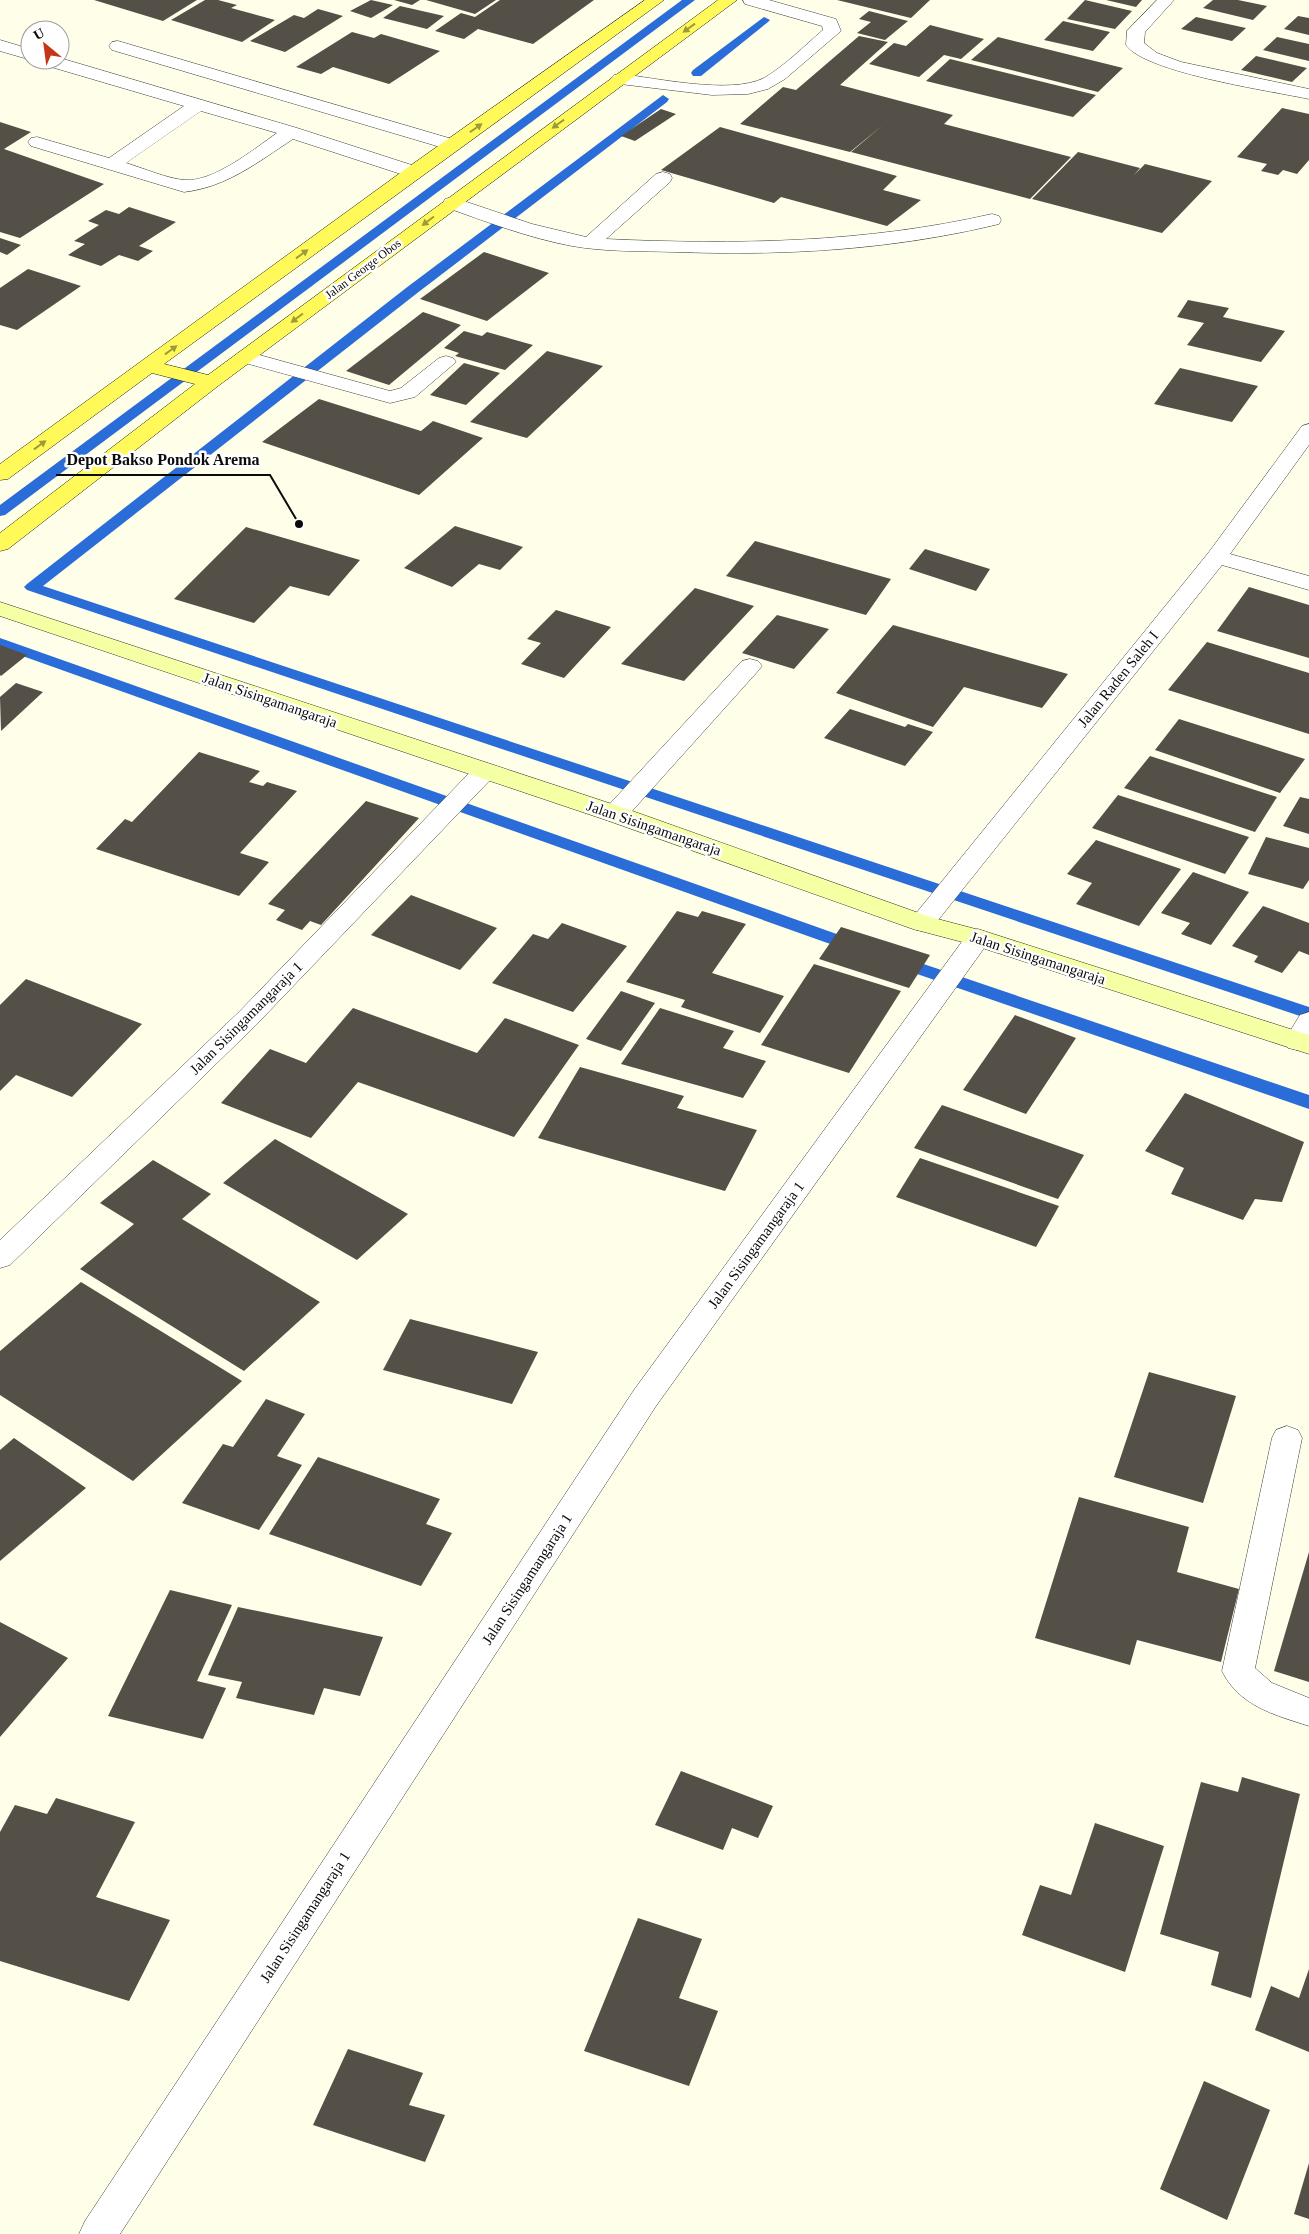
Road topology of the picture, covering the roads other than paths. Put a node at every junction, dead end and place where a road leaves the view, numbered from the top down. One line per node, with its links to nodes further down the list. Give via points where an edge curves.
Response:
1 (656, 0): 14 (main road, one-way to 1)
2 (729, 0): 9 (main road, Jalan George Obos, one-way to 9)
3 (751, 0): 9 (street, via 830,23 832,31 762,85 730,91)
4 (1166, 0): 10 (street, via 1136,31 1135,45 1151,57 1177,66)
5 (0, 45): 7 (street)
6 (118, 46): 14 (street)
7 (20, 52)
8 (70, 67): 11 (street)
9 (620, 79): 18 (main road, Jalan George Obos, one-way to 18)
10 (1309, 94)
11 (198, 105): 12 (street); 15 (street)
12 (291, 132): 15 (street, via 214,180 197,186 184,186); 16 (street)
13 (38, 142): 15 (street)
14 (453, 145): 16 (main road)
15 (112, 164)
16 (414, 172): 23 (main road, one-way to 16)
17 (663, 178): 20 (street)
18 (452, 203): 20 (street, via 527,230); 21 (main road, Jalan George Obos, one-way to 21)
19 (992, 220): 20 (street, via 898,238 778,249)
20 (591, 242)
21 (245, 356): 22 (street, via 390,397 408,393); 24 (main road, Jalan George Obos)
22 (446, 362)
23 (150, 366): 24 (main road); 26 (main road, one-way to 23)
24 (211, 382): 27 (main road, Jalan George Obos)
25 (1309, 430): 28 (street, Jalan Raden Saleh I)
26 (0, 474)
27 (0, 544)
28 (1217, 556): 29 (street); 34 (street, Jalan Raden Saleh I)
29 (1309, 583)
30 (0, 609): 32 (street, Jalan Sisingamangaraja)
31 (750, 666): 33 (street)
32 (484, 772): 33 (street, Jalan Sisingamangaraja); 37 (street, Jalan Sisingamangaraja 1, via 248,1018)
33 (615, 814): 34 (street, Jalan Sisingamangaraja)
34 (922, 923): 35 (street, Jalan Sisingamangaraja)
35 (978, 938): 36 (street, Jalan Sisingamangaraja); 40 (street, Jalan Sisingamangaraja 1, via 645,1398)
36 (1305, 1036)
37 (0, 1257)
38 (1287, 1438): 39 (street, via 1238,1671 1251,1688)
39 (1309, 1712)
40 (98, 2234)

